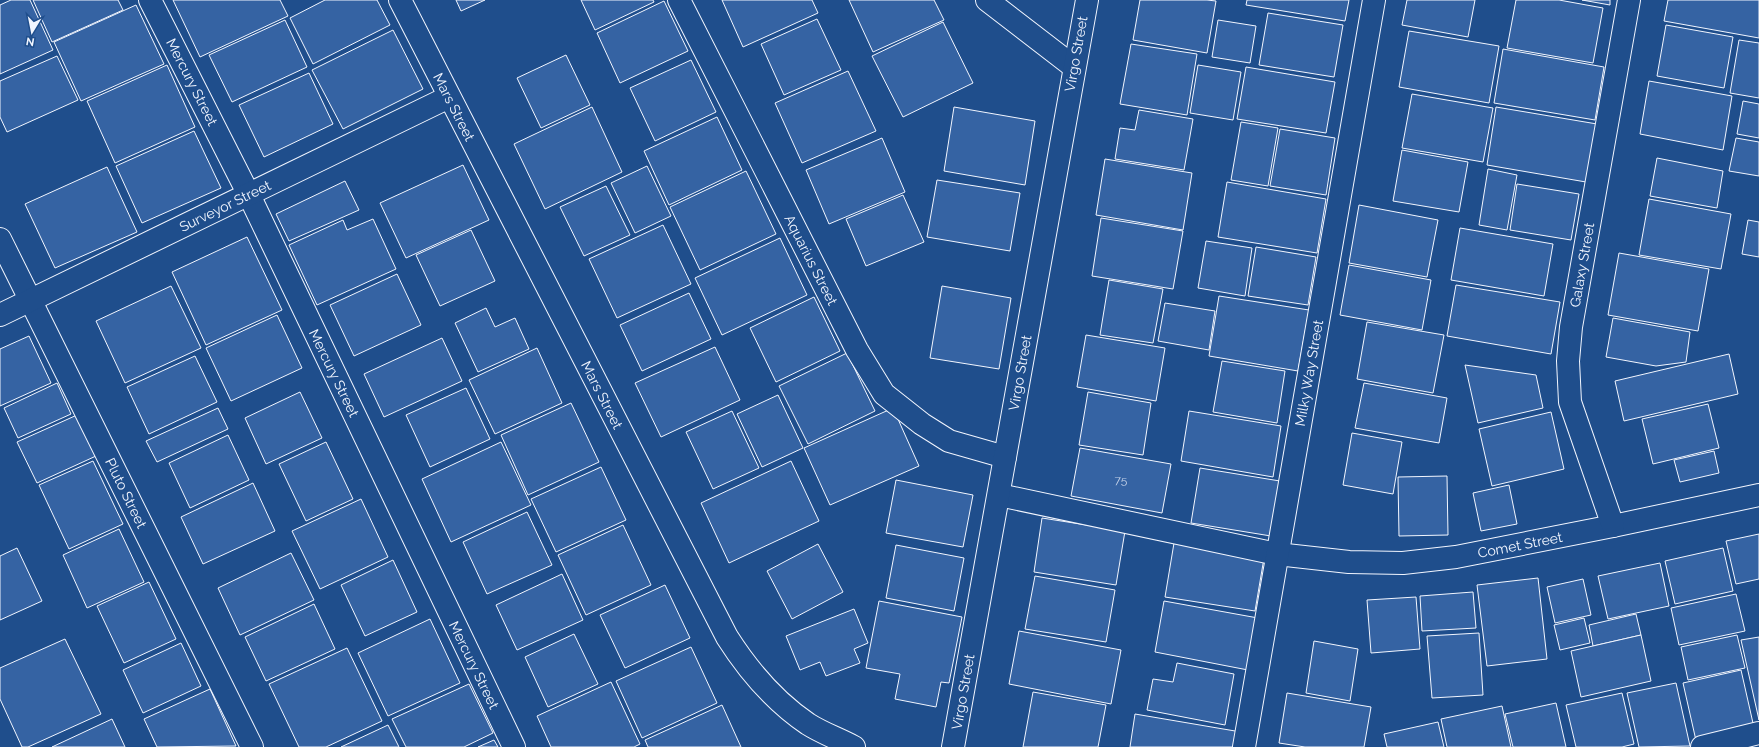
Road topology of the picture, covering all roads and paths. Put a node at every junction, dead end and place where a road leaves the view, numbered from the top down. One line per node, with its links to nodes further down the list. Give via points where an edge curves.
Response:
1 (150, 0): 10 (street, Mercury Street)
2 (400, 0): 9 (street, Mars Street)
3 (679, 0): 14 (street, Aquarius Street, via 856,350 884,394 922,424 949,441)
4 (987, 0): 8 (street)
5 (1087, 0): 8 (street, Virgo Street)
6 (1374, 0): 18 (street, Milky Way Street)
7 (1629, 0): 17 (street, Galaxy Street, via 1571,328 1568,361 1570,402)
8 (1074, 67): 14 (street, Virgo Street)
9 (449, 97): 10 (street, Surveyor Street); 22 (street, Mars Street, via 727,637 744,663 772,694 808,724)
10 (249, 195): 12 (street, Surveyor Street); 21 (street, Mercury Street)
11 (0, 239): 12 (street, Pluto Street)
12 (30, 300): 13 (street, Surveyor Street); 20 (street, Pluto Street)
13 (0, 315)
14 (1005, 457): 15 (street, Virgo Street)
15 (1000, 495): 18 (street, Comet Street); 23 (street, Virgo Street)
16 (1759, 495): 17 (street, Comet Street)
17 (1613, 526): 18 (street, Comet Street, via 1456,557 1404,563 1349,562)
18 (1277, 554): 24 (street, Milky Way Street)
19 (1759, 733): 25 (street)
20 (252, 747)
21 (514, 747)
22 (854, 747)
23 (953, 747)
24 (1244, 747)
25 (1702, 747)

